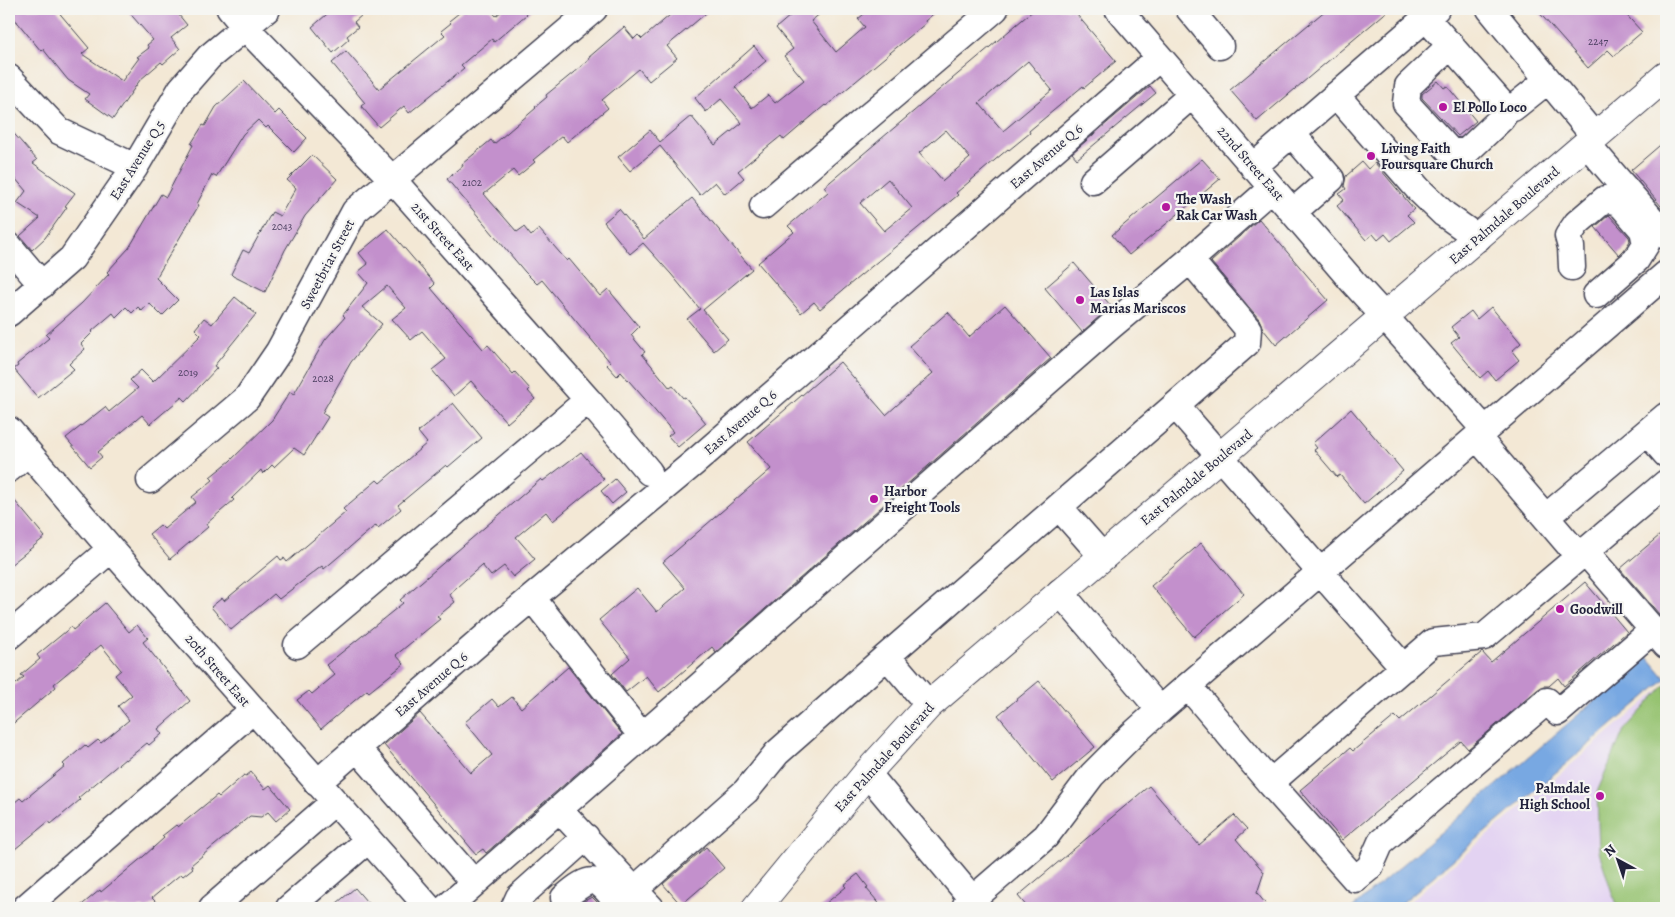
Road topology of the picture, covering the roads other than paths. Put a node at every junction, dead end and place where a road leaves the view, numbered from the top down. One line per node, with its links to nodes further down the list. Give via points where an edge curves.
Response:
1 (267, 9): 8 (street, East Avenue Q 5)
2 (594, 9): 22 (street, Sweetbriar Street)
3 (995, 9): 25 (street)
4 (1118, 9): 11 (street, 22nd Street East)
5 (1189, 9): 10 (street)
6 (1490, 9): 14 (street)
7 (1431, 13): 9 (street); 16 (street)
8 (237, 18): 21 (street, East Avenue Q 5, via 181,90); 22 (street, 21st Street East)
9 (1450, 45): 17 (street); 17 (street, via 1408,86 1406,103 1449,150 1465,153)
10 (1220, 46)
11 (1160, 58): 15 (street, 22nd Street East); 56 (street, East Avenue Q 6, via 694,462)
12 (1666, 76): 19 (highway, East Palmdale Boulevard)
13 (9, 78): 21 (street, via 59,131)
14 (1548, 80): 17 (street); 19 (street)
15 (1192, 95): 20 (street, 22nd Street East); 23 (street)
16 (1336, 95): 18 (street); 28 (street, via 1419,190 1444,214)
17 (1508, 109)
18 (1292, 134): 20 (street); 26 (street, via 1330,179)
19 (1591, 140): 27 (street); 28 (highway, East Palmdale Boulevard)
20 (1253, 167): 24 (street, 22nd Street East)
21 (135, 168): 33 (street, East Avenue Q 5, via 72,258)
22 (393, 180): 37 (street, 21st Street East); 47 (street, Sweetbriar Street, via 355,211 279,351 247,398)
23 (1093, 181)
24 (1272, 188): 26 (street, 22nd Street East); 30 (street)
25 (763, 206)
26 (1293, 212): 36 (street, 22nd Street East)
27 (1666, 236)
28 (1478, 238): 36 (highway, East Palmdale Boulevard)
29 (9, 246): 33 (street)
30 (1190, 260): 38 (street, via 1248,329 1247,343); 66 (street)
31 (1572, 268): 34 (street, via 1568,236 1577,223 1604,199 1619,202 1643,230 1646,244 1636,260)
32 (1666, 274): 41 (street)
33 (42, 285): 35 (street, East Avenue Q 5)
34 (1596, 296)
35 (9, 313)
36 (1385, 317): 41 (street, 22nd Street East); 44 (highway, East Palmdale Boulevard)
37 (588, 400): 46 (street, 21st Street East); 59 (street)
38 (1176, 406): 44 (street); 49 (street)
39 (1657, 424): 43 (street); 50 (street)
40 (9, 430): 42 (street, 20th Street East)
41 (1481, 433): 50 (street, 22nd Street East); 54 (street)
42 (28, 453): 45 (street); 51 (street, 20th Street East)
43 (1666, 454)
44 (1220, 457): 53 (highway, East Palmdale Boulevard); 54 (street)
45 (9, 469)
46 (648, 472)
47 (150, 480)
48 (1666, 483): 52 (street)
49 (1059, 507): 53 (street); 60 (street)
50 (1546, 517): 52 (street, 22nd Street East, via 1571,546)
51 (111, 549): 57 (street); 64 (street, 20th Street East)
52 (1582, 552): 58 (street, 22nd Street East, via 1590,557); 61 (street, via 1484,637 1433,642)
53 (1103, 557): 55 (highway, East Palmdale Boulevard)
54 (1321, 572): 61 (street); 62 (street)
55 (1060, 592): 63 (highway, East Palmdale Boulevard); 65 (street)
56 (532, 598): 66 (street); 67 (street, East Avenue Q 6)
57 (9, 636)
58 (1660, 637): 70 (street, via 1558,712 1548,701 1380,842 1370,867 1355,879)
59 (297, 645)
60 (887, 656): 63 (street); 76 (street, via 778,753 746,791)
61 (1404, 668): 70 (street)
62 (1188, 686): 65 (street); 70 (street)
63 (930, 705): 68 (highway, East Palmdale Boulevard)
64 (253, 710): 69 (street, 20th Street East); 80 (street)
65 (1160, 710): 78 (street, via 1092,775 1046,836)
66 (642, 736): 72 (street)
67 (357, 748): 69 (street, East Avenue Q 6); 75 (street)
68 (867, 773): 78 (street); 85 (highway, East Palmdale Boulevard)
69 (317, 783): 71 (street, 20th Street East)
70 (1270, 783)
71 (334, 802): 74 (street, 20th Street East); 81 (street)
72 (559, 809): 73 (street); 75 (street)
73 (586, 837): 76 (street); 84 (street, via 519,897)
74 (368, 840): 79 (street); 82 (street, 20th Street East)
75 (474, 883): 83 (street)
76 (635, 902): 77 (street, via 596,881 589,881 578,885)
77 (556, 904)
78 (967, 905)
79 (296, 906)
80 (25, 908)
81 (212, 908)
82 (429, 908)
83 (446, 908)
84 (514, 908)
85 (756, 908)

